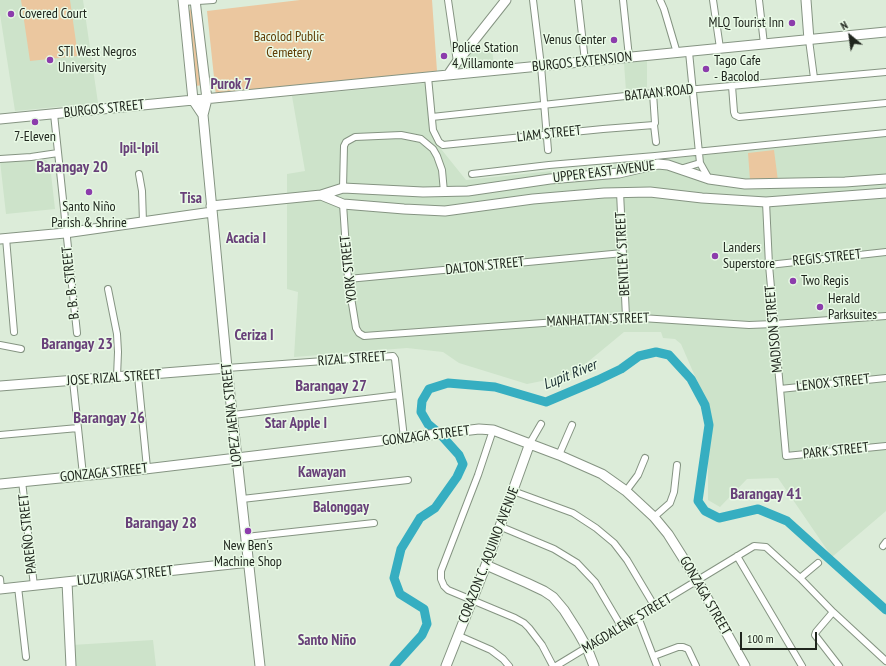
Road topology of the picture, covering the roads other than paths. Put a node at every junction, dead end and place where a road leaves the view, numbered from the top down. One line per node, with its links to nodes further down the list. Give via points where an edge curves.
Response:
1 (196, 0): 2 (street); 12 (street); 30 (street, LOPEZ JAENA STREET)
2 (213, 0)
3 (448, 0): 20 (street)
4 (506, 0): 20 (street)
5 (533, 0): 22 (street)
6 (578, 0): 21 (street)
7 (623, 0): 19 (street)
8 (660, 0): 18 (street)
9 (713, 0): 16 (street)
10 (759, 0): 15 (street)
11 (806, 0): 14 (street)
12 (183, 1): 31 (street, LOPEZ JAENA STREET)
13 (886, 32): 14 (street, BURGOS EXTENSION)
14 (809, 40): 15 (street, BURGOS EXTENSION); 26 (street)
15 (764, 44): 16 (street, BURGOS EXTENSION)
16 (720, 48): 17 (street, BURGOS EXTENSION)
17 (689, 52): 18 (street, BURGOS EXTENSION); 28 (street)
18 (677, 53): 19 (street, BURGOS EXTENSION)
19 (630, 57): 21 (street, BURGOS EXTENSION)
20 (457, 62): 24 (street)
21 (585, 62): 22 (street, BURGOS EXTENSION)
22 (541, 66): 24 (street, BURGOS EXTENSION); 33 (street)
23 (886, 72): 26 (street, BATAAN ROAD)
24 (448, 75): 25 (street, BURGOS EXTENSION)
25 (428, 77): 30 (street, BURGOS EXTENSION); 36 (street)
26 (814, 78): 27 (street, BATAAN ROAD)
27 (732, 86): 28 (street, BATAAN ROAD); 32 (street, via 734,112 739,117)
28 (693, 90): 29 (street, BATAAN ROAD); 43 (street)
29 (653, 93): 33 (street, BATAAN ROAD); 38 (street)
30 (207, 99): 31 (street, BURGOS STREET); 35 (street, LOPEZ JAENA STREET)
31 (193, 100): 34 (street, BURGOS STREET); 35 (street, LOPEZ JAENA STREET)
32 (886, 103)
33 (544, 104): 36 (street, BATAAN ROAD); 40 (street)
34 (54, 114): 37 (street, BURGOS STREET); 44 (street, B. B. B. STREET)
35 (202, 115): 60 (street, LOPEZ JAENA STREET)
36 (432, 117): 40 (street, LIAM STREET, via 435,136 443,145)
37 (0, 119)
38 (654, 126): 40 (street, LIAM STREET); 41 (street)
39 (886, 133): 43 (street)
40 (547, 135): 42 (street)
41 (656, 142)
42 (548, 150)
43 (699, 152): 46 (street); 49 (street)
44 (58, 153): 45 (street); 62 (street, B. B. B. STREET)
45 (0, 159)
46 (700, 163): 47 (street); 50 (street)
47 (679, 169): 50 (street, UPPER EAST AVENUE); 57 (street, UPPER EAST AVENUE, via 658,164 604,175 550,179 484,189)
48 (139, 174): 61 (street)
49 (472, 174)
50 (709, 179): 52 (street, UPPER EAST AVENUE)
51 (886, 180): 52 (street, UPPER EAST AVENUE)
52 (765, 184): 58 (street)
53 (343, 188): 56 (street, UPPER EAST AVENUE); 57 (street, UPPER EAST AVENUE, via 412,192); 57 (street, via 346,142 355,137 401,135 421,139 433,149 442,170); 59 (street)
54 (620, 192): 57 (street, UPPER EAST AVENUE, via 533,199); 58 (street, UPPER EAST AVENUE, via 650,192); 65 (street, BENTLEY STREET)
55 (886, 193): 58 (street, UPPER EAST AVENUE)
56 (321, 195): 59 (street, UPPER EAST AVENUE); 60 (street, UPPER EAST AVENUE)
57 (445, 201): 59 (street, UPPER EAST AVENUE, via 423,210)
58 (766, 202): 66 (street, MADISON STREET)
59 (343, 204): 67 (street, YORK STREET)
60 (212, 209): 61 (street, UPPER EAST AVENUE); 77 (street, LOPEZ JAENA STREET)
61 (144, 222): 62 (street, UPPER EAST AVENUE)
62 (66, 232): 63 (street, UPPER EAST AVENUE); 73 (street, B. B. B. STREET)
63 (3, 239): 72 (street)
64 (886, 252): 66 (street, REGIS STREET)
65 (623, 253): 67 (street, DALTON STREET); 70 (street, BENTLEY STREET)
66 (768, 265): 71 (street, MADISON STREET)
67 (348, 279): 74 (street, YORK STREET)
68 (108, 289): 79 (street, via 117,334)
69 (886, 316): 71 (street, MANHATTAN STREET)
70 (626, 317): 71 (street, MANHATTAN STREET); 74 (street, MANHATTAN STREET, via 364,336)
71 (774, 324): 83 (street, MADISON STREET)
72 (14, 332)
73 (76, 333)
74 (359, 333)
75 (0, 345): 76 (street)
76 (22, 349)
77 (227, 368): 78 (street, JOSE RIZAL STREET); 84 (street, RIZAL STREET, via 393,356); 85 (street, LOPEZ JAENA STREET)
78 (138, 376): 79 (street, JOSE RIZAL STREET); 99 (street)
79 (117, 377): 81 (street, JOSE RIZAL STREET)
80 (886, 378): 83 (street, LENOX STREET)
81 (73, 380): 82 (street, JOSE RIZAL STREET); 88 (street)
82 (0, 386)
83 (780, 389): 95 (street, MADISON STREET)
84 (399, 395): 85 (street); 91 (street, RIZAL STREET)
85 (233, 415): 96 (street, LOPEZ JAENA STREET)
86 (541, 424): 92 (street)
87 (572, 425): 94 (street)
88 (78, 428): 90 (street); 100 (street)
89 (493, 430): 91 (street, GONZAGA STREET, via 479,429); 92 (street, GONZAGA STREET); 122 (street, via 441,571 444,586)
90 (0, 435)
91 (404, 438): 96 (street, GONZAGA STREET)
92 (530, 443): 94 (street, GONZAGA STREET); 105 (street, CORAZON C. AQUINO AVENUE)
93 (886, 446): 95 (street, PARK STREET)
94 (559, 455): 104 (street, GONZAGA STREET, via 602,474)
95 (786, 456)
96 (237, 458): 99 (street, GONZAGA STREET); 106 (street, LOPEZ JAENA STREET)
97 (645, 458): 104 (street, via 638,475)
98 (677, 465): 107 (street, via 670,503)
99 (147, 468): 100 (street, GONZAGA STREET)
100 (83, 475): 102 (street, GONZAGA STREET)
101 (408, 480): 106 (street)
102 (22, 481): 103 (street, GONZAGA STREET); 119 (street, PAREÑO STREET)
103 (0, 484)
104 (626, 491): 107 (street, GONZAGA STREET)
105 (513, 492): 109 (street, CORAZON C. AQUINO AVENUE); 123 (street, via 573,513 596,528 614,543 627,560)
106 (242, 499): 110 (street, LOPEZ JAENA STREET)
107 (654, 517): 117 (street, GONZAGA STREET)
108 (374, 523): 110 (street)
109 (500, 526): 114 (street, CORAZON C. AQUINO AVENUE); 126 (street, via 554,549 577,563 595,582)
110 (246, 537): 112 (street, LOPEZ JAENA STREET)
111 (737, 556): 115 (street, MAGDALENE STREET, via 754,546 766,548); 117 (street, MAGDALENE STREET); 141 (street)
112 (250, 562): 118 (street, LUZURIAGA STREET); 133 (street, LOPEZ JAENA STREET)
113 (818, 563): 115 (street)
114 (486, 565): 122 (street, CORAZON C. AQUINO AVENUE); 128 (street, via 544,590 553,597)
115 (800, 578): 124 (street, MAGDALENE STREET)
116 (0, 579): 121 (street)
117 (697, 580): 123 (street, MAGDALENE STREET); 140 (street, GONZAGA STREET)
118 (67, 582): 119 (street, LUZURIAGA STREET); 132 (street)
119 (34, 586): 120 (street, LUZURIAGA STREET)
120 (18, 587): 121 (street, LUZURIAGA STREET); 130 (street)
121 (0, 589)
122 (471, 600): 127 (street, CORAZON C. AQUINO AVENUE); 136 (street, via 524,623 542,645)
123 (655, 607): 125 (street, MAGDALENE STREET)
124 (833, 612): 131 (street, MAGDALENE STREET); 142 (street, via 815,635)
125 (638, 617): 126 (street, MAGDALENE STREET); 129 (street)
126 (621, 626): 128 (street, MAGDALENE STREET)
127 (459, 636): 134 (street, CORAZON C. AQUINO AVENUE); 135 (street, via 490,650)
128 (587, 648): 136 (street, MAGDALENE STREET); 137 (street)
129 (654, 656): 138 (street); 139 (street, via 683,647 688,649)
130 (26, 657)
131 (886, 661)
132 (71, 666)
133 (260, 666)
134 (446, 666)
135 (509, 666)
136 (554, 666)
137 (594, 666)
138 (657, 666)
139 (696, 666)
140 (746, 666)
141 (802, 666)
142 (839, 666)

